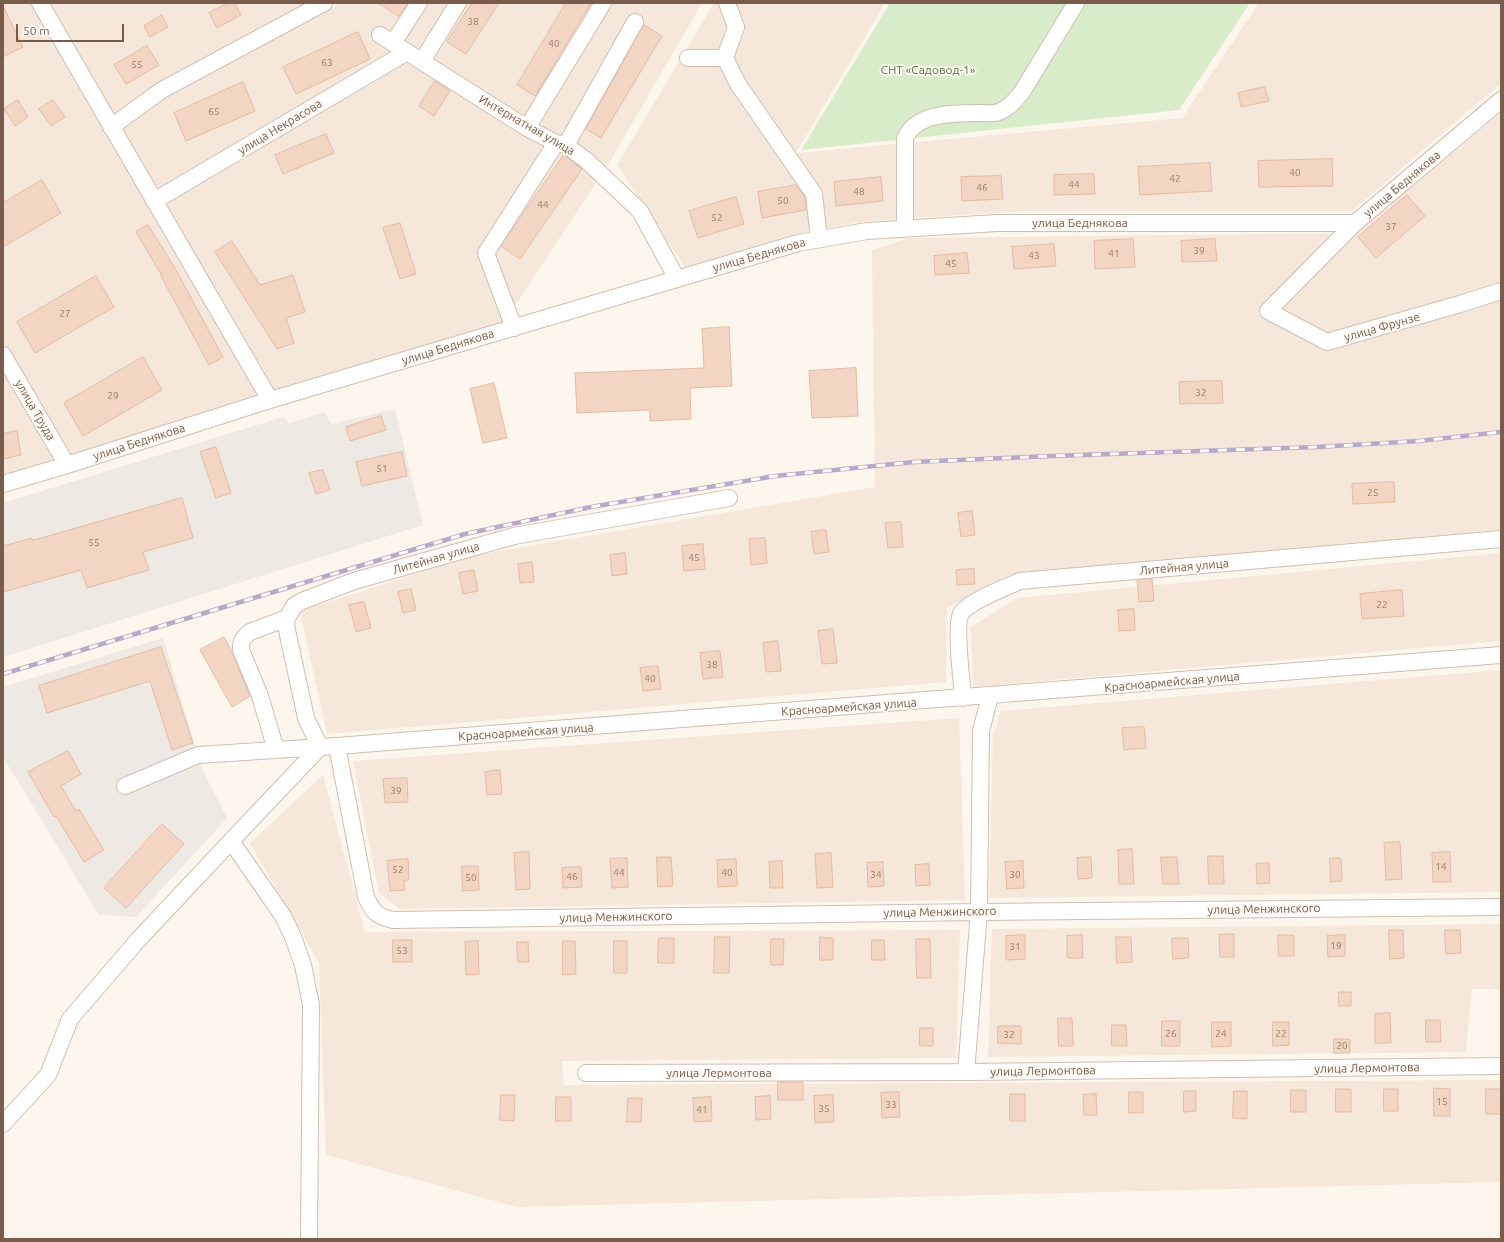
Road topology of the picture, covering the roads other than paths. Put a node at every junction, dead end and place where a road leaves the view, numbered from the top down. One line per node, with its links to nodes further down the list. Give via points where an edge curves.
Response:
1 (40, 3): 14 (street)
2 (324, 3): 14 (street, via 162,90)
3 (419, 3): 9 (street, Интернатная улица, via 387,39)
4 (458, 3): 12 (street)
5 (604, 3): 15 (street)
6 (727, 3): 11 (street, via 736,27)
7 (1076, 3): 19 (street, via 1022,92 1008,107 996,113 938,115 913,126 908,132 905,139)
8 (635, 22): 16 (street)
9 (407, 52): 12 (street, Интернатная улица); 17 (street, улица Некрасова)
10 (688, 58): 11 (street)
11 (725, 58): 20 (street, via 738,84 814,194)
12 (422, 61): 15 (street, Интернатная улица)
13 (1501, 100): 18 (street, улица Беднякова)
14 (110, 127): 17 (street)
15 (527, 128): 16 (street, Интернатная улица)
16 (561, 144): 21 (street, Интернатная улица, via 587,161 640,211); 23 (street, via 486,253)
17 (154, 201): 25 (street)
18 (1356, 223): 19 (street, улица Беднякова, via 997,223); 22 (street, улица Фрунзе, via 1268,311 1327,342)
19 (905, 229): 20 (street, улица Беднякова, via 867,231)
20 (819, 239): 21 (street, улица Беднякова)
21 (677, 279): 23 (street, улица Беднякова)
22 (1501, 291)
23 (514, 328): 25 (street, улица Беднякова)
24 (3, 355): 26 (street, улица Труда)
25 (270, 400): 26 (street, улица Беднякова)
26 (67, 465): 27 (street, улица Беднякова)
27 (3, 484)
28 (729, 498): 30 (street, Литейная улица, via 514,536 354,581 302,601 294,606)
29 (1501, 539): 33 (street, Литейная улица, via 1020,582 973,604 961,613 958,625)
30 (287, 618): 35 (street, via 286,625 306,718); 36 (street, via 250,632 245,635 241,645)
31 (1501, 655): 32 (street, Красноармейская улица)
32 (990, 696): 33 (street, Красноармейская улица); 40 (street, via 981,731)
33 (963, 698): 34 (street, Красноармейская улица)
34 (337, 746): 35 (street, Красноармейская улица); 40 (street, улица Менжинского, via 366,897 380,917 393,920)
35 (320, 748): 36 (street, Красноармейская улица); 38 (street)
36 (276, 750): 37 (street, Красноармейская улица, via 198,755)
37 (125, 786)
38 (231, 840): 44 (street, via 138,940 70,1019 48,1075); 45 (street, via 283,916 303,965 310,998)
39 (1501, 907): 40 (street, улица Менжинского)
40 (979, 912): 42 (street)
41 (1501, 1066): 42 (street, улица Лермонтова)
42 (966, 1072): 43 (street, улица Лермонтова)
43 (586, 1073)
44 (3, 1124)
45 (309, 1239)

